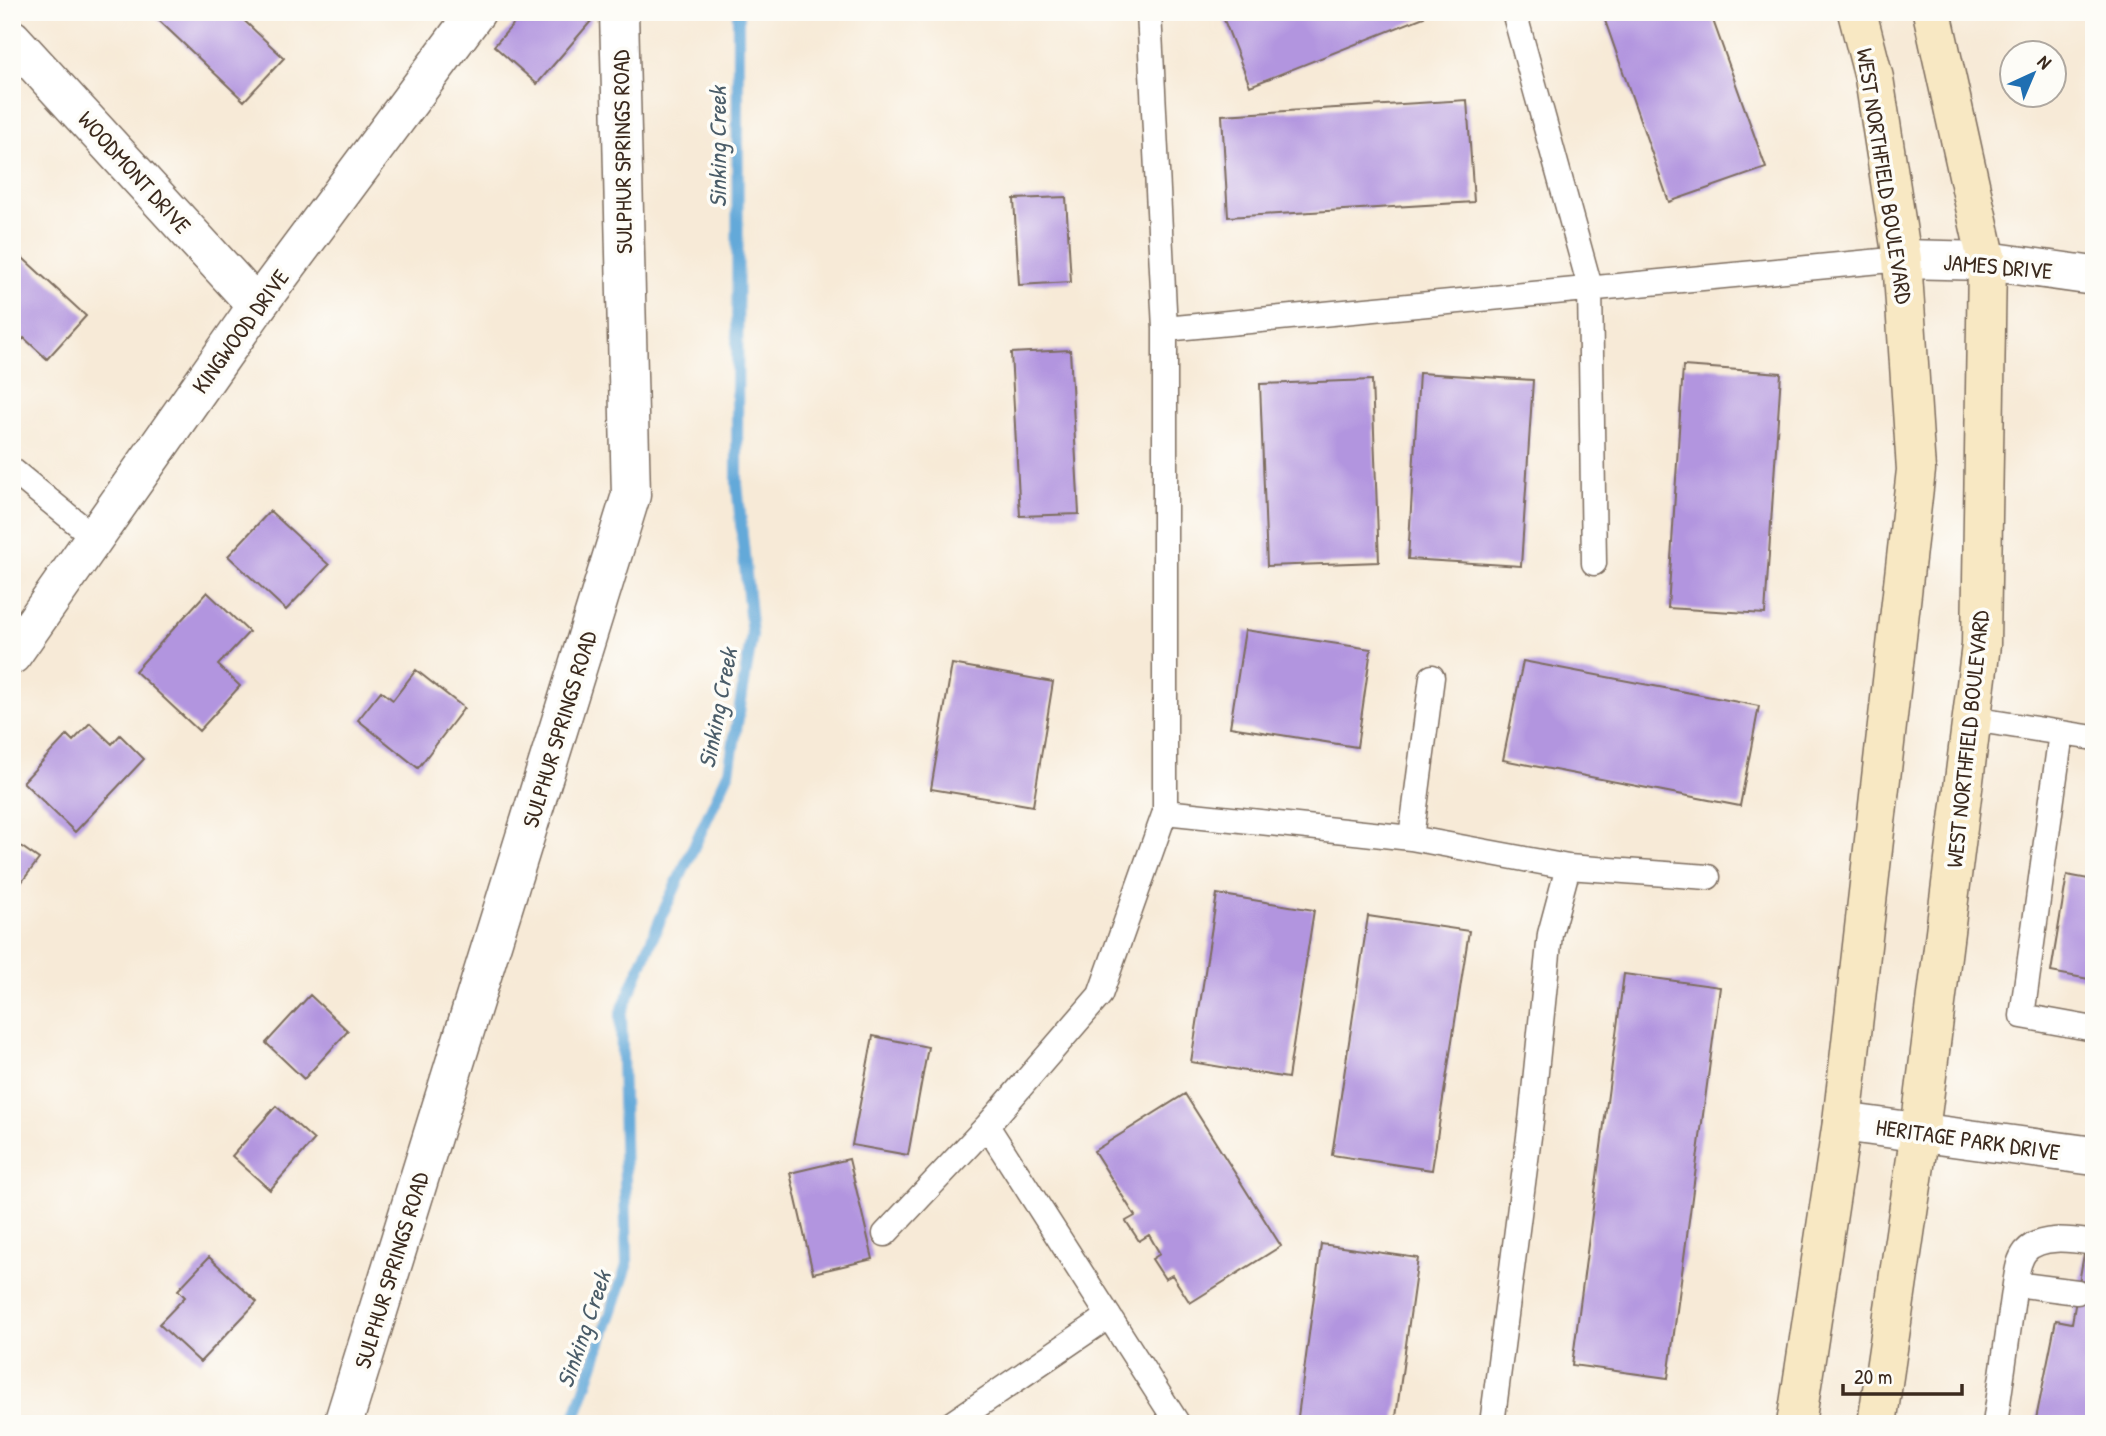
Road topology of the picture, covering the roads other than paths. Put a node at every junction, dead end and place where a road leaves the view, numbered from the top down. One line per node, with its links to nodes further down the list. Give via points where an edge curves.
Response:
1 (476, 12): 12 (street, KINGWOOD DRIVE)
2 (619, 12): 37 (street, SULPHUR SPRINGS ROAD, via 631,495)
3 (1149, 12): 13 (lane)
4 (1514, 12): 11 (lane)
5 (1857, 12): 8 (main road, WEST NORTHFIELD BOULEVARD, via 1874,78)
6 (1932, 12): 9 (main road, WEST NORTHFIELD BOULEVARD)
7 (12, 39): 12 (street, WOODMONT DRIVE)
8 (1902, 259): 9 (street, JAMES DRIVE); 11 (lane); 27 (main road, WEST NORTHFIELD BOULEVARD, via 1916,470)
9 (1987, 261): 10 (street, JAMES DRIVE); 19 (main road, WEST NORTHFIELD BOULEVARD, via 1981,645)
10 (2094, 276)
11 (1590, 287): 13 (lane); 16 (lane)
12 (257, 306): 15 (street, KINGWOOD DRIVE)
13 (1166, 329): 22 (lane)
14 (12, 470): 15 (lane)
15 (95, 538): 17 (street, KINGWOOD DRIVE)
16 (1594, 563)
17 (12, 655)
18 (1432, 677): 23 (lane)
19 (1972, 719): 20 (lane); 29 (main road, WEST NORTHFIELD BOULEVARD)
20 (2060, 733): 21 (lane); 26 (lane, via 2022,1016)
21 (2094, 738)
22 (1165, 812): 23 (lane); 28 (lane, via 1100,995)
23 (1411, 838): 24 (lane)
24 (1568, 867): 25 (lane); 36 (lane, via 1550,934)
25 (1708, 877)
26 (2094, 1029)
27 (1842, 1122): 29 (street, HERITAGE PARK DRIVE); 40 (main road, WEST NORTHFIELD BOULEVARD)
28 (987, 1126): 31 (lane); 35 (lane)
29 (1920, 1131): 30 (street, HERITAGE PARK DRIVE); 41 (main road, WEST NORTHFIELD BOULEVARD)
30 (2094, 1156)
31 (885, 1234)
32 (2094, 1243): 33 (lane, via 2050,1240 2036,1245 2025,1251)
33 (2015, 1284): 34 (lane); 42 (lane)
34 (2077, 1292)
35 (1109, 1316): 38 (lane); 39 (lane)
36 (1496, 1423)
37 (343, 1424)
38 (951, 1424)
39 (1178, 1424)
40 (1796, 1424)
41 (1877, 1424)
42 (1995, 1424)

